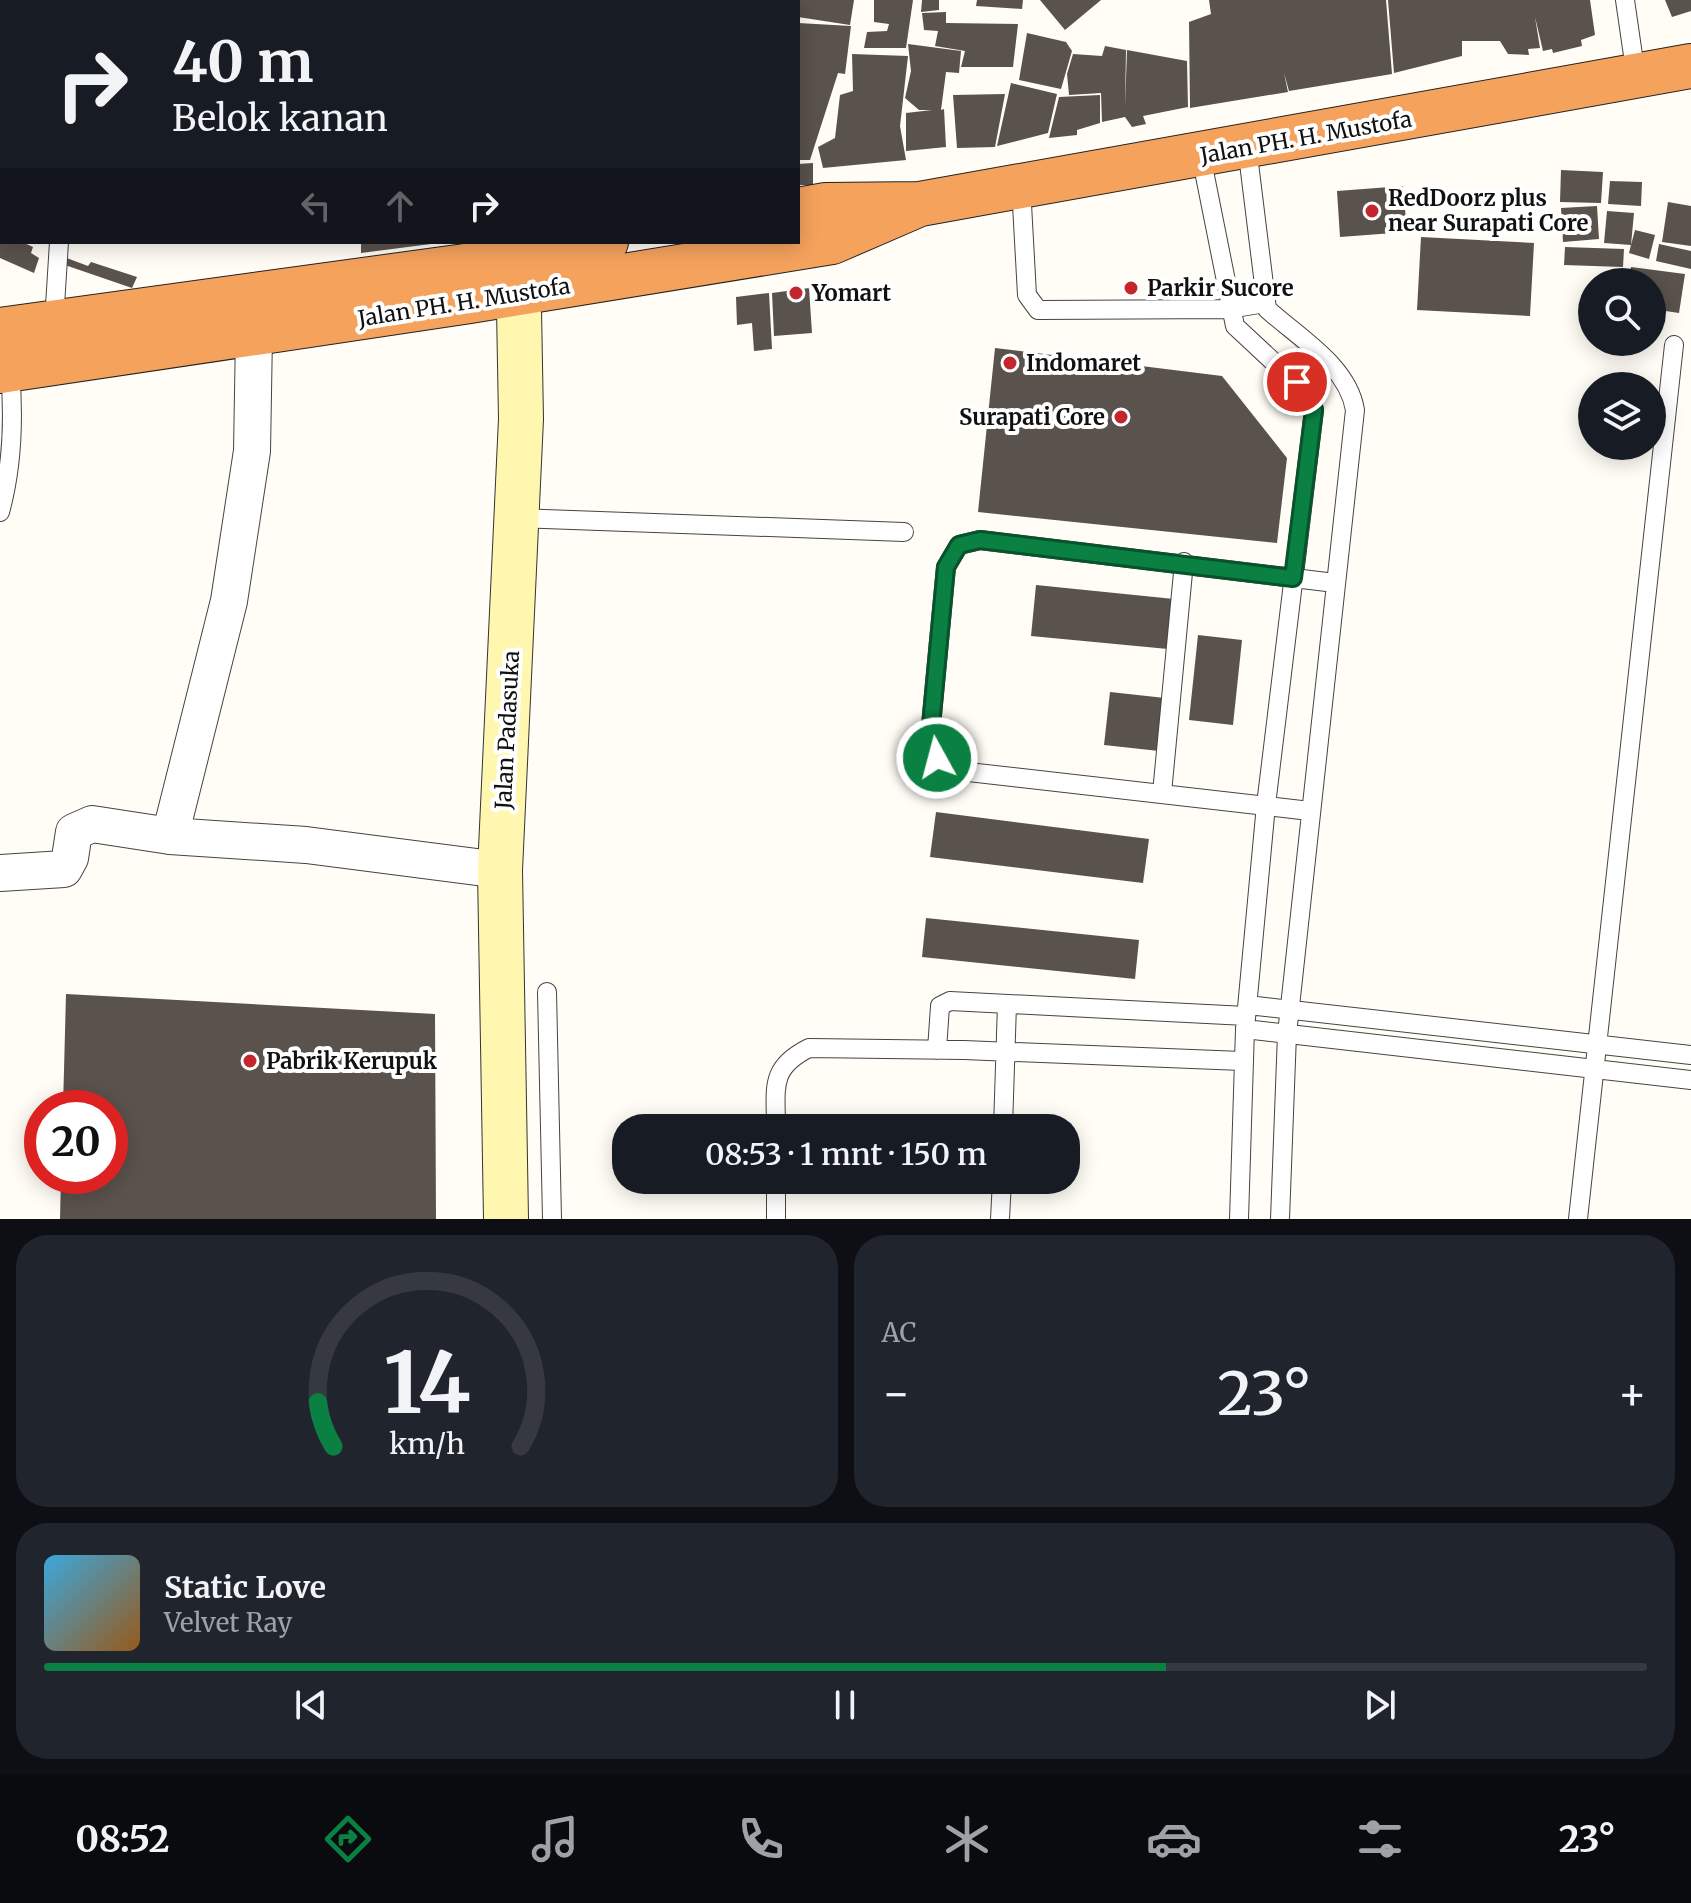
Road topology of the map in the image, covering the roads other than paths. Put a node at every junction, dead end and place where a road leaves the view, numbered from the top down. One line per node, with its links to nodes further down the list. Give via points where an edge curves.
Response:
1 (1625, 0): 3 (lane)
2 (1691, 66): 3 (highway, Jalan PH. H. Mustofa)
3 (1636, 76): 4 (highway, Jalan PH. H. Mustofa)
4 (1247, 147): 5 (highway, Jalan PH. H. Mustofa); 12 (lane)
5 (1201, 156): 6 (highway, Jalan PH. H. Mustofa); 13 (lane)
6 (1021, 186): 7 (highway, Jalan PH. H. Mustofa); 13 (lane, via 1027,295 1038,310)
7 (920, 204): 8 (highway, Jalan PH. H. Mustofa); 11 (highway, Jalan PH. H. Mustofa, via 832,242)
8 (800, 210)
9 (58, 244): 15 (lane)
10 (598, 244): 11 (highway, Jalan PH. H. Mustofa)
11 (518, 264): 14 (highway, Jalan PH. H. Mustofa); 15 (highway, Jalan PH. H. Mustofa); 18 (street, Jalan Padasuka)
12 (1265, 303): 13 (lane); 22 (lane, via 1341,375 1352,393 1355,410)
13 (1229, 309): 21 (lane, via 1235,326 1309,395 1314,410)
14 (254, 335): 15 (highway, Jalan PH. H. Mustofa); 26 (street, via 252,451 229,601)
15 (16, 337): 17 (lane, via 14,419)
16 (1674, 345): 34 (lane)
17 (0, 512)
18 (517, 518): 19 (lane); 27 (street, Jalan Padasuka)
19 (904, 532)
20 (1184, 562): 21 (lane); 23 (lane); 23 (lane, via 980,540 959,545 946,567 930,736 937,758 951,770)
21 (1293, 578): 22 (lane); 24 (lane)
22 (1335, 583): 25 (lane)
23 (1162, 793): 24 (lane)
24 (1266, 805): 25 (lane); 32 (lane)
25 (1310, 811): 31 (lane)
26 (170, 836): 27 (street, via 306,845); 28 (street, via 84,825 74,832 64,869)
27 (500, 870): 45 (street, Jalan Padasuka)
28 (0, 873)
29 (547, 992): 46 (lane)
30 (1007, 1004): 32 (lane); 35 (lane, via 950,1001 940,1006); 36 (lane)
31 (1289, 1008): 32 (lane); 33 (lane); 34 (lane)
32 (1246, 1017): 33 (lane); 38 (lane)
33 (1287, 1034): 39 (lane); 50 (lane)
34 (1596, 1045): 37 (lane); 39 (lane)
35 (937, 1050): 36 (lane); 41 (lane, via 809,1048 788,1059 776,1077)
36 (1005, 1052): 38 (lane); 42 (lane)
37 (1691, 1055)
38 (1242, 1061): 49 (lane)
39 (1593, 1070): 40 (lane); 51 (lane)
40 (1691, 1080)
41 (776, 1114)
42 (1003, 1114)
43 (776, 1194): 47 (lane)
44 (1001, 1194): 48 (lane)
45 (506, 1219)
46 (552, 1219)
47 (776, 1219)
48 (1000, 1219)
49 (1239, 1219)
50 (1280, 1219)
51 (1578, 1219)

